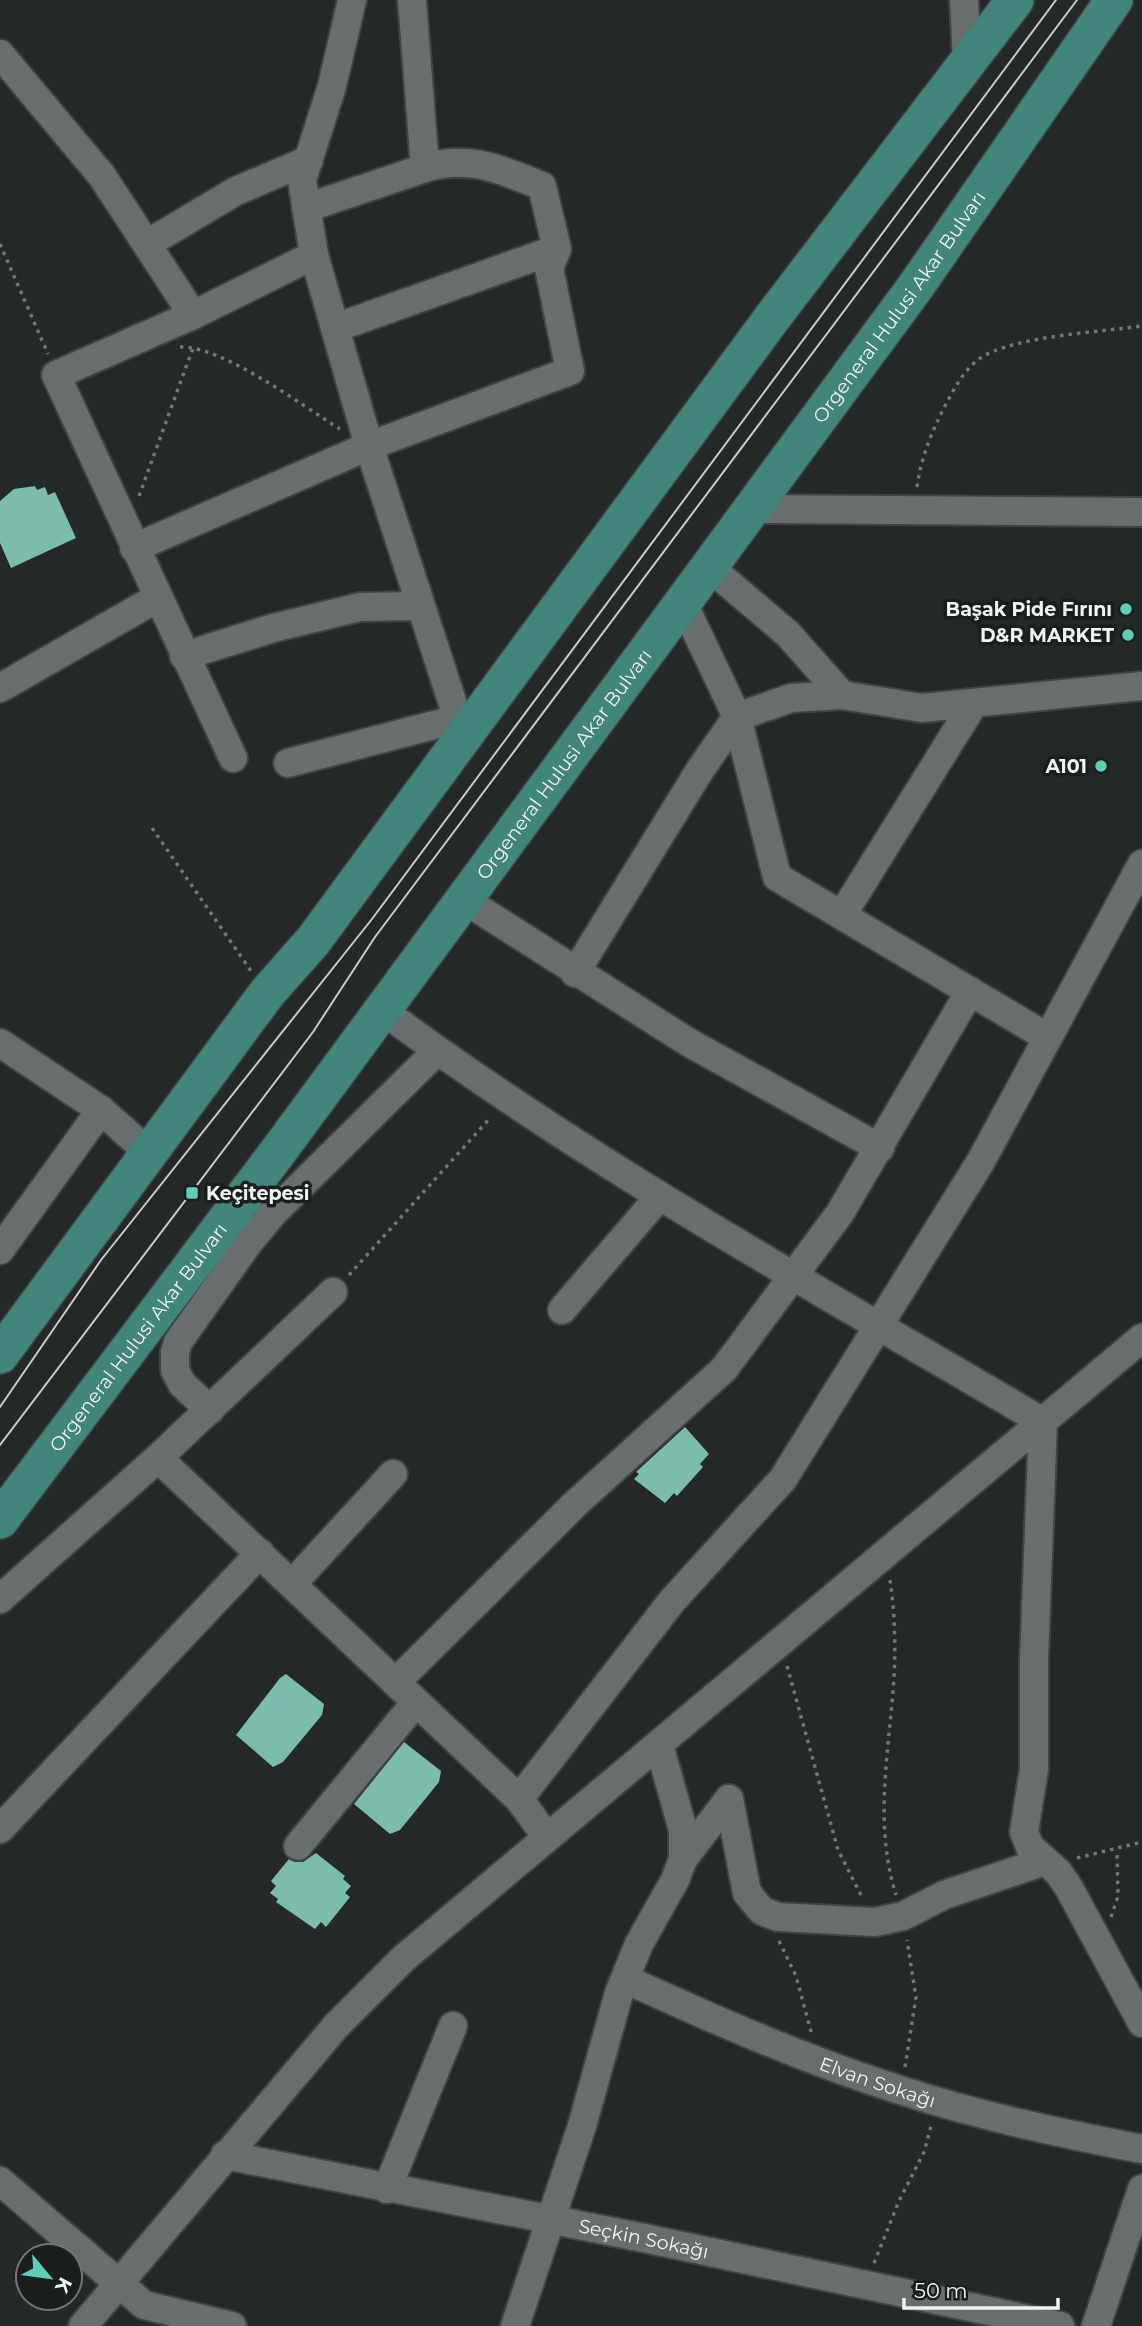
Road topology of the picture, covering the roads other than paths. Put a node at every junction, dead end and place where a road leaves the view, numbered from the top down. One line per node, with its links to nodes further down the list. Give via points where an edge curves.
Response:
1 (352, 0): 8 (street)
2 (412, 0): 9 (street)
3 (964, 0): 7 (street)
4 (1015, 0): 7 (main road)
5 (1114, 0): 17 (main road, Orgeneral Hulusi Akar Bulvarı, via 916,286)
6 (0, 54): 11 (street, via 102,176)
7 (967, 63): 30 (main road)
8 (309, 160): 10 (street, via 302,180); 11 (street, via 236,191)
9 (425, 168): 10 (street); 12 (street, via 470,161 542,186)
10 (306, 208): 13 (street)
11 (147, 244): 14 (street)
12 (558, 249): 15 (street); 16 (street, via 549,268 570,371)
13 (314, 255): 14 (street); 15 (street)
14 (193, 315): 19 (street, via 55,375)
15 (335, 328): 16 (street)
16 (369, 446): 19 (street); 23 (street)
17 (751, 509): 18 (street); 20 (main road, Orgeneral Hulusi Akar Bulvarı)
18 (1142, 512)
19 (130, 540): 21 (street)
20 (708, 566): 22 (main road, Orgeneral Hulusi Akar Bulvarı); 27 (street, via 788,634)
21 (157, 598): 24 (street); 26 (street)
22 (682, 601): 29 (street); 34 (main road, Orgeneral Hulusi Akar Bulvarı)
23 (420, 606): 24 (street, via 360,607); 30 (street)
24 (184, 656): 31 (street)
25 (1142, 686): 28 (street)
26 (0, 688)
27 (842, 695): 28 (street, via 922,708); 29 (street, via 791,698)
28 (974, 703): 35 (street)
29 (737, 718): 35 (street, via 777,877); 36 (street, via 699,770)
30 (460, 727): 32 (street); 44 (main road, via 313,941 267,993)
31 (233, 758)
32 (288, 763)
33 (1142, 864): 39 (street)
34 (463, 899): 36 (street); 38 (main road, Orgeneral Hulusi Akar Bulvarı)
35 (842, 915): 37 (street)
36 (575, 972): 43 (street, via 688,1042)
37 (970, 991): 39 (street); 43 (street)
38 (382, 1010): 41 (street); 57 (main road, Orgeneral Hulusi Akar Bulvarı)
39 (1047, 1037): 50 (street, via 981,1161)
40 (0, 1043): 42 (street)
41 (438, 1051): 45 (street, via 505,1100); 53 (street, via 273,1213 178,1342 174,1363 178,1378)
42 (101, 1110): 44 (street); 46 (street)
43 (880, 1148): 47 (street)
44 (148, 1152): 52 (main road)
45 (659, 1197): 47 (street); 49 (street)
46 (0, 1250)
47 (795, 1274): 50 (street); 61 (street, via 724,1369 574,1505)
48 (333, 1292): 53 (street)
49 (562, 1310)
50 (880, 1326): 54 (street); 64 (street, via 783,1479 672,1601)
51 (1142, 1338): 54 (street)
52 (0, 1355)
53 (210, 1410): 55 (street)
54 (1043, 1422): 63 (street); 69 (street, via 1034,1769 1024,1832 1030,1847)
55 (158, 1458): 58 (street); 60 (street)
56 (393, 1474): 59 (street)
57 (0, 1520)
58 (260, 1553): 59 (street); 65 (street)
59 (292, 1584): 61 (street)
60 (0, 1599)
61 (396, 1682): 62 (street)
62 (416, 1702): 64 (street); 67 (street)
63 (659, 1745): 66 (street); 68 (street, via 683,1830)
64 (519, 1799): 66 (street)
65 (0, 1829)
66 (547, 1837): 74 (street, via 371,1989)
67 (298, 1846)
68 (683, 1859): 69 (street, via 729,1799 747,1893 762,1912 778,1917 875,1922 903,1916 944,1895); 70 (street)
69 (1046, 1862): 71 (street, via 1069,1888)
70 (625, 1979): 73 (street, Elvan Sokağı, via 902,2091 1016,2123); 78 (street)
71 (1142, 2023)
72 (453, 2026): 76 (street)
73 (1142, 2149)
74 (225, 2155): 76 (street, Seçkin Sokağı); 79 (street)
75 (0, 2181): 79 (street)
76 (387, 2189): 78 (street, Seçkin Sokağı)
77 (1142, 2189): 84 (street)
78 (552, 2220): 80 (street, Seçkin Sokağı); 83 (street)
79 (120, 2283): 81 (street); 82 (street, via 144,2305)
80 (1044, 2324)
81 (83, 2326)
82 (232, 2326)
83 (515, 2326)
84 (1096, 2326)

